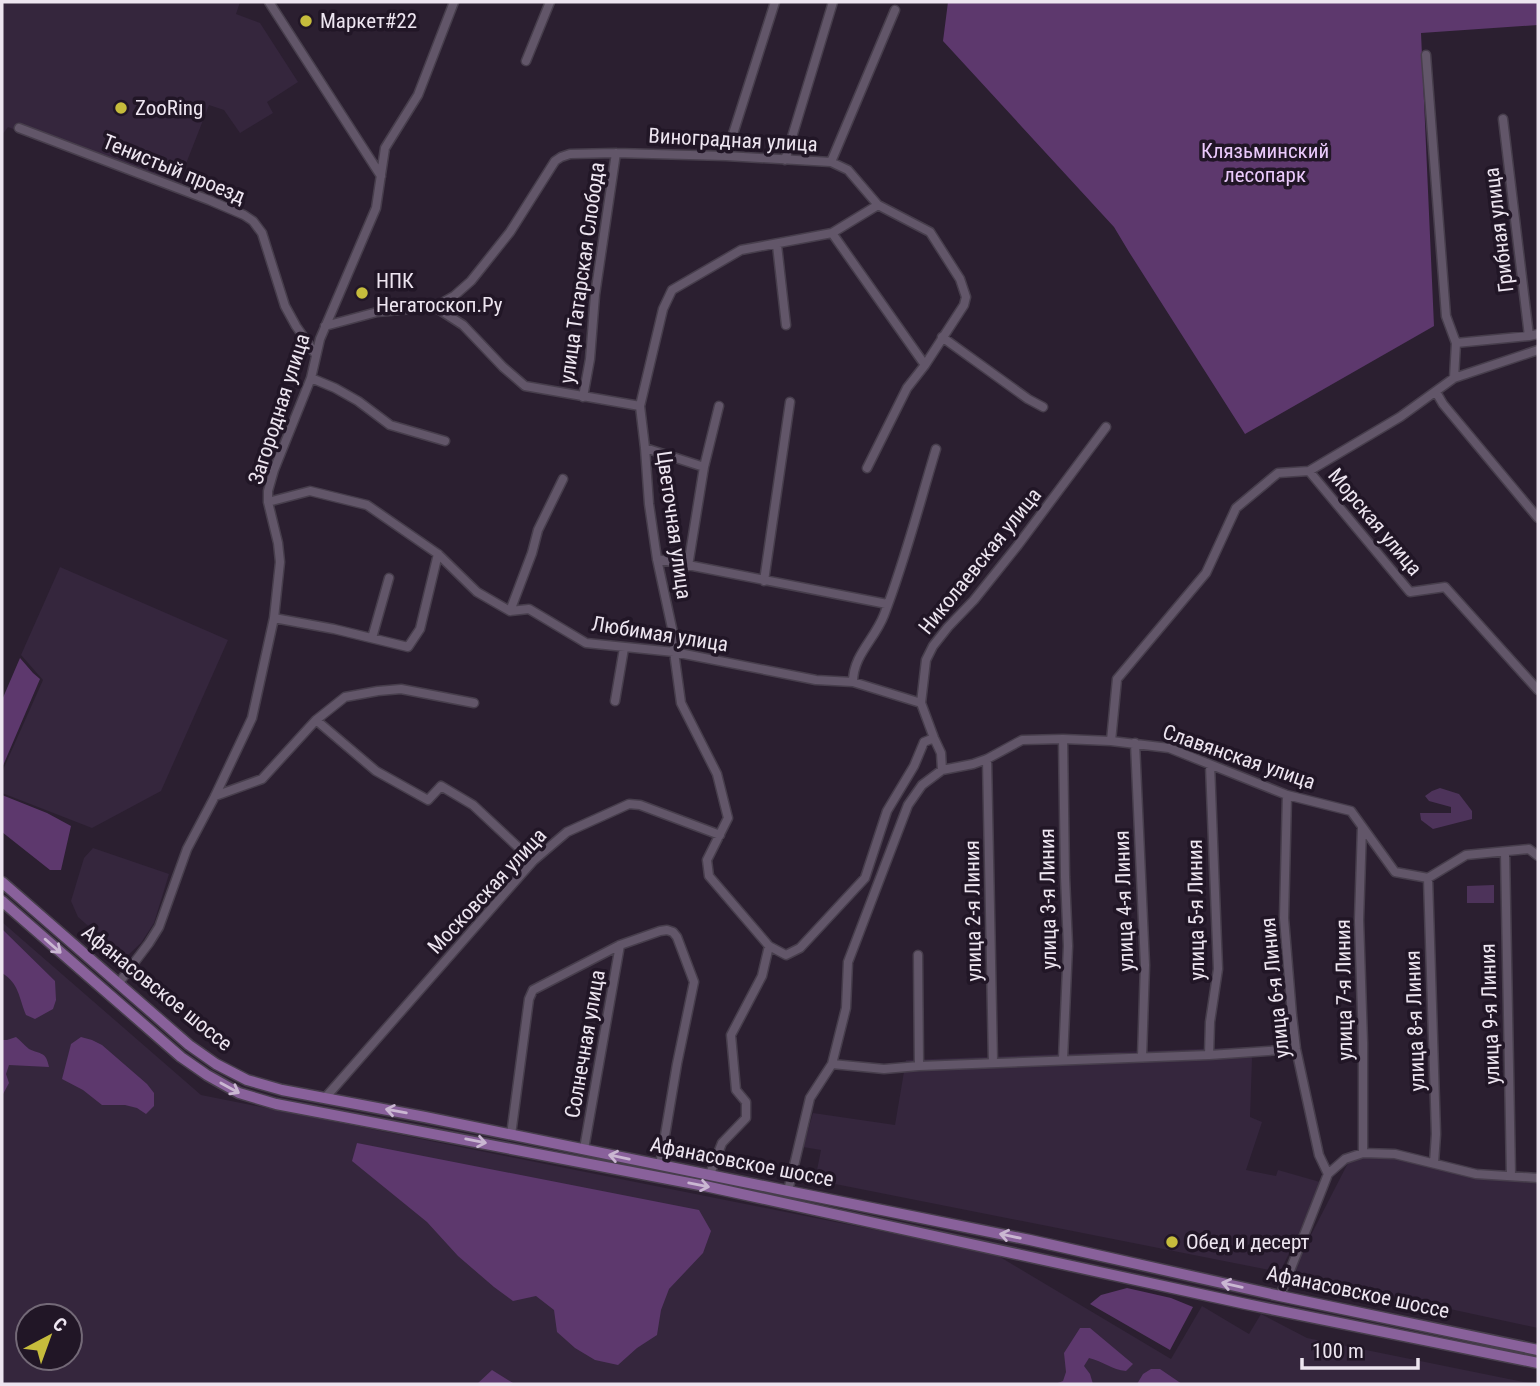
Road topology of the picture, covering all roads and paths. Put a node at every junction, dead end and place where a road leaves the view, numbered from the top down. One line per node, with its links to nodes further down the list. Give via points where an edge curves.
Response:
1 (269, 2): 15 (street)
2 (454, 2): 15 (street, Загородная улица, via 418,95 385,148)
3 (550, 2): 8 (street)
4 (775, 2): 12 (street)
5 (834, 2): 13 (street)
6 (895, 10): 14 (street)
7 (1426, 55): 24 (street, via 1446,316)
8 (526, 61)
9 (1503, 119): 22 (street, Грибная улица)
10 (19, 128): 26 (street, Тенистый проезд, via 253,220 262,233 285,306)
11 (616, 153): 12 (street, Виноградная улица); 19 (street, Виноградная улица, via 570,153 555,161 510,232 471,281); 31 (street, улица Татарская Слобода)
12 (726, 156): 13 (street, Виноградная улица)
13 (785, 160): 14 (street, Виноградная улица)
14 (831, 162): 16 (street, Виноградная улица, via 848,170)
15 (381, 176): 21 (street, Загородная улица, via 376,208)
16 (878, 205): 17 (street); 23 (street, Виноградная улица, via 930,232 960,279 964,305)
17 (832, 233): 18 (street); 27 (street)
18 (777, 245): 20 (street); 33 (street, via 741,250 672,290 663,309)
19 (435, 307): 21 (street, via 377,312); 31 (street, via 463,325 525,386)
20 (786, 325)
21 (325, 326): 26 (street, Загородная улица)
22 (1534, 335): 24 (street)
23 (942, 338): 27 (street, Виноградная улица); 35 (street)
24 (1456, 343): 29 (street)
25 (1538, 350): 29 (street)
26 (316, 355): 28 (street, Загородная улица)
27 (925, 365): 41 (street, Виноградная улица, via 907,388)
28 (312, 378): 37 (street, via 358,401 390,425); 44 (street, Загородная улица, via 274,470)
29 (1454, 378): 30 (street)
30 (1436, 392): 42 (street); 45 (street)
31 (583, 397): 33 (street)
32 (790, 402): 50 (street)
33 (640, 406): 38 (street, Цветочная улица)
34 (719, 406): 40 (street)
35 (1043, 407)
36 (1106, 428): 60 (street, Николаевская улица, via 1018,545 933,646 926,660)
37 (445, 441)
38 (645, 448): 40 (street); 47 (street, Цветочная улица)
39 (936, 449): 51 (street)
40 (704, 467): 48 (street)
41 (867, 468)
42 (1309, 471): 58 (street, Морская улица, via 1410,592 1445,587); 65 (street, via 1278,473 1236,508 1206,573 1117,680)
43 (563, 479): 52 (street, via 538,530)
44 (268, 502): 46 (street, Любимая улица, via 310,491 367,505); 53 (street, Загородная улица, via 280,562)
45 (1538, 518)
46 (438, 554): 52 (street, Любимая улица, via 477,593); 54 (street, via 420,629 408,647)
47 (657, 559): 48 (street); 56 (street, Цветочная улица)
48 (688, 566): 50 (street)
49 (389, 578): 54 (street)
50 (764, 581): 51 (street)
51 (887, 604): 57 (street, via 853,670)
52 (510, 611): 55 (street, Любимая улица, via 529,609 586,643)
53 (274, 618): 54 (street); 71 (street, Загородная улица, via 253,718)
54 (372, 638)
55 (624, 648): 56 (street, Любимая улица); 59 (street)
56 (674, 652): 57 (street, Любимая улица, via 816,680); 73 (street, Цветочная улица, via 681,703 717,774 728,818)
57 (853, 682): 60 (street, Любимая улица)
58 (1538, 690)
59 (615, 701)
60 (921, 703): 63 (street, Николаевская улица)
61 (474, 704): 62 (street, via 401,689 378,691 345,697)
62 (316, 720): 71 (street, via 262,779); 76 (street, via 376,771 428,800 441,786 473,805)
63 (934, 738): 69 (street, Николаевская улица, via 942,752); 81 (street, via 924,742 887,811 865,878 800,948 786,955)
64 (1063, 739): 65 (street, Славянская улица); 67 (street, Славянская улица, via 1023,740); 87 (street, улица 3-я Линия, via 1068,946)
65 (1111, 741): 66 (street, Славянская улица)
66 (1135, 743): 68 (street, Славянская улица, via 1169,748); 86 (street, улица 4-я Линия, via 1145,965)
67 (987, 759): 69 (street, Славянская улица); 88 (street, улица 2-я Линия)
68 (1210, 765): 70 (street, Славянская улица); 85 (street, улица 5-я Линия, via 1218,969)
69 (942, 770): 89 (street, via 922,785 908,805 848,962 845,1008)
70 (1287, 795): 72 (street, Славянская улица, via 1351,811); 84 (street, улица 6-я Линия, via 1284,918)
71 (215, 796): 83 (street, Загородная улица, via 187,849 159,927)
72 (1362, 827): 77 (street, Славянская улица, via 1395,872); 94 (street, улица 7-я Линия)
73 (720, 835): 76 (street, Московская улица, via 629,804 567,832); 81 (street, Цветочная улица, via 707,860 709,876)
74 (1505, 852): 75 (street, via 1529,849); 77 (street, via 1466,855); 99 (street, улица 9-я Линия)
75 (1538, 856)
76 (533, 861): 91 (street, Московская улица)
77 (1428, 878): 95 (street, улица 8-я Линия)
78 (2, 882): 83 (main road, Афанасовское шоссе)
79 (2, 901): 104 (main road, Афанасовское шоссе, one-way to 104, via 181,1057 239,1093 276,1104 705,1186)
80 (620, 945): 92 (street, via 531,994); 93 (street, Солнечная улица); 96 (street, via 660,931 673,932 694,979)
81 (769, 946): 97 (street, via 762,976 731,1035 736,1090 746,1102 746,1118 722,1143)
82 (918, 955): 90 (street)
83 (118, 985): 91 (main road, Афанасовское шоссе, via 216,1064 247,1080)
84 (1296, 1049): 85 (street); 98 (street, улица 6-я Линия, via 1319,1155)
85 (1209, 1055): 86 (street)
86 (1142, 1057): 87 (street)
87 (1063, 1059): 88 (street)
88 (993, 1063): 90 (street)
89 (832, 1064): 90 (street, via 884,1069); 101 (street, via 810,1098)
90 (919, 1066)
91 (325, 1098): 92 (main road, Афанасовское шоссе, one-way to 91)
92 (511, 1135): 93 (main road, Афанасовское шоссе)
93 (584, 1149): 96 (main road, Афанасовское шоссе, one-way to 93)
94 (1363, 1153): 95 (street); 98 (street, via 1345,1159)
95 (1434, 1163): 99 (street, via 1476,1174)
96 (660, 1165): 97 (main road, Афанасовское шоссе)
97 (710, 1174): 101 (main road, Афанасовское шоссе)
98 (1328, 1174): 102 (street)
99 (1511, 1176): 100 (street)
100 (1538, 1178)
101 (788, 1191): 102 (main road, Афанасовское шоссе, one-way to 101)
102 (1280, 1296): 103 (main road, Афанасовское шоссе)
103 (1538, 1349)
104 (1538, 1363)

